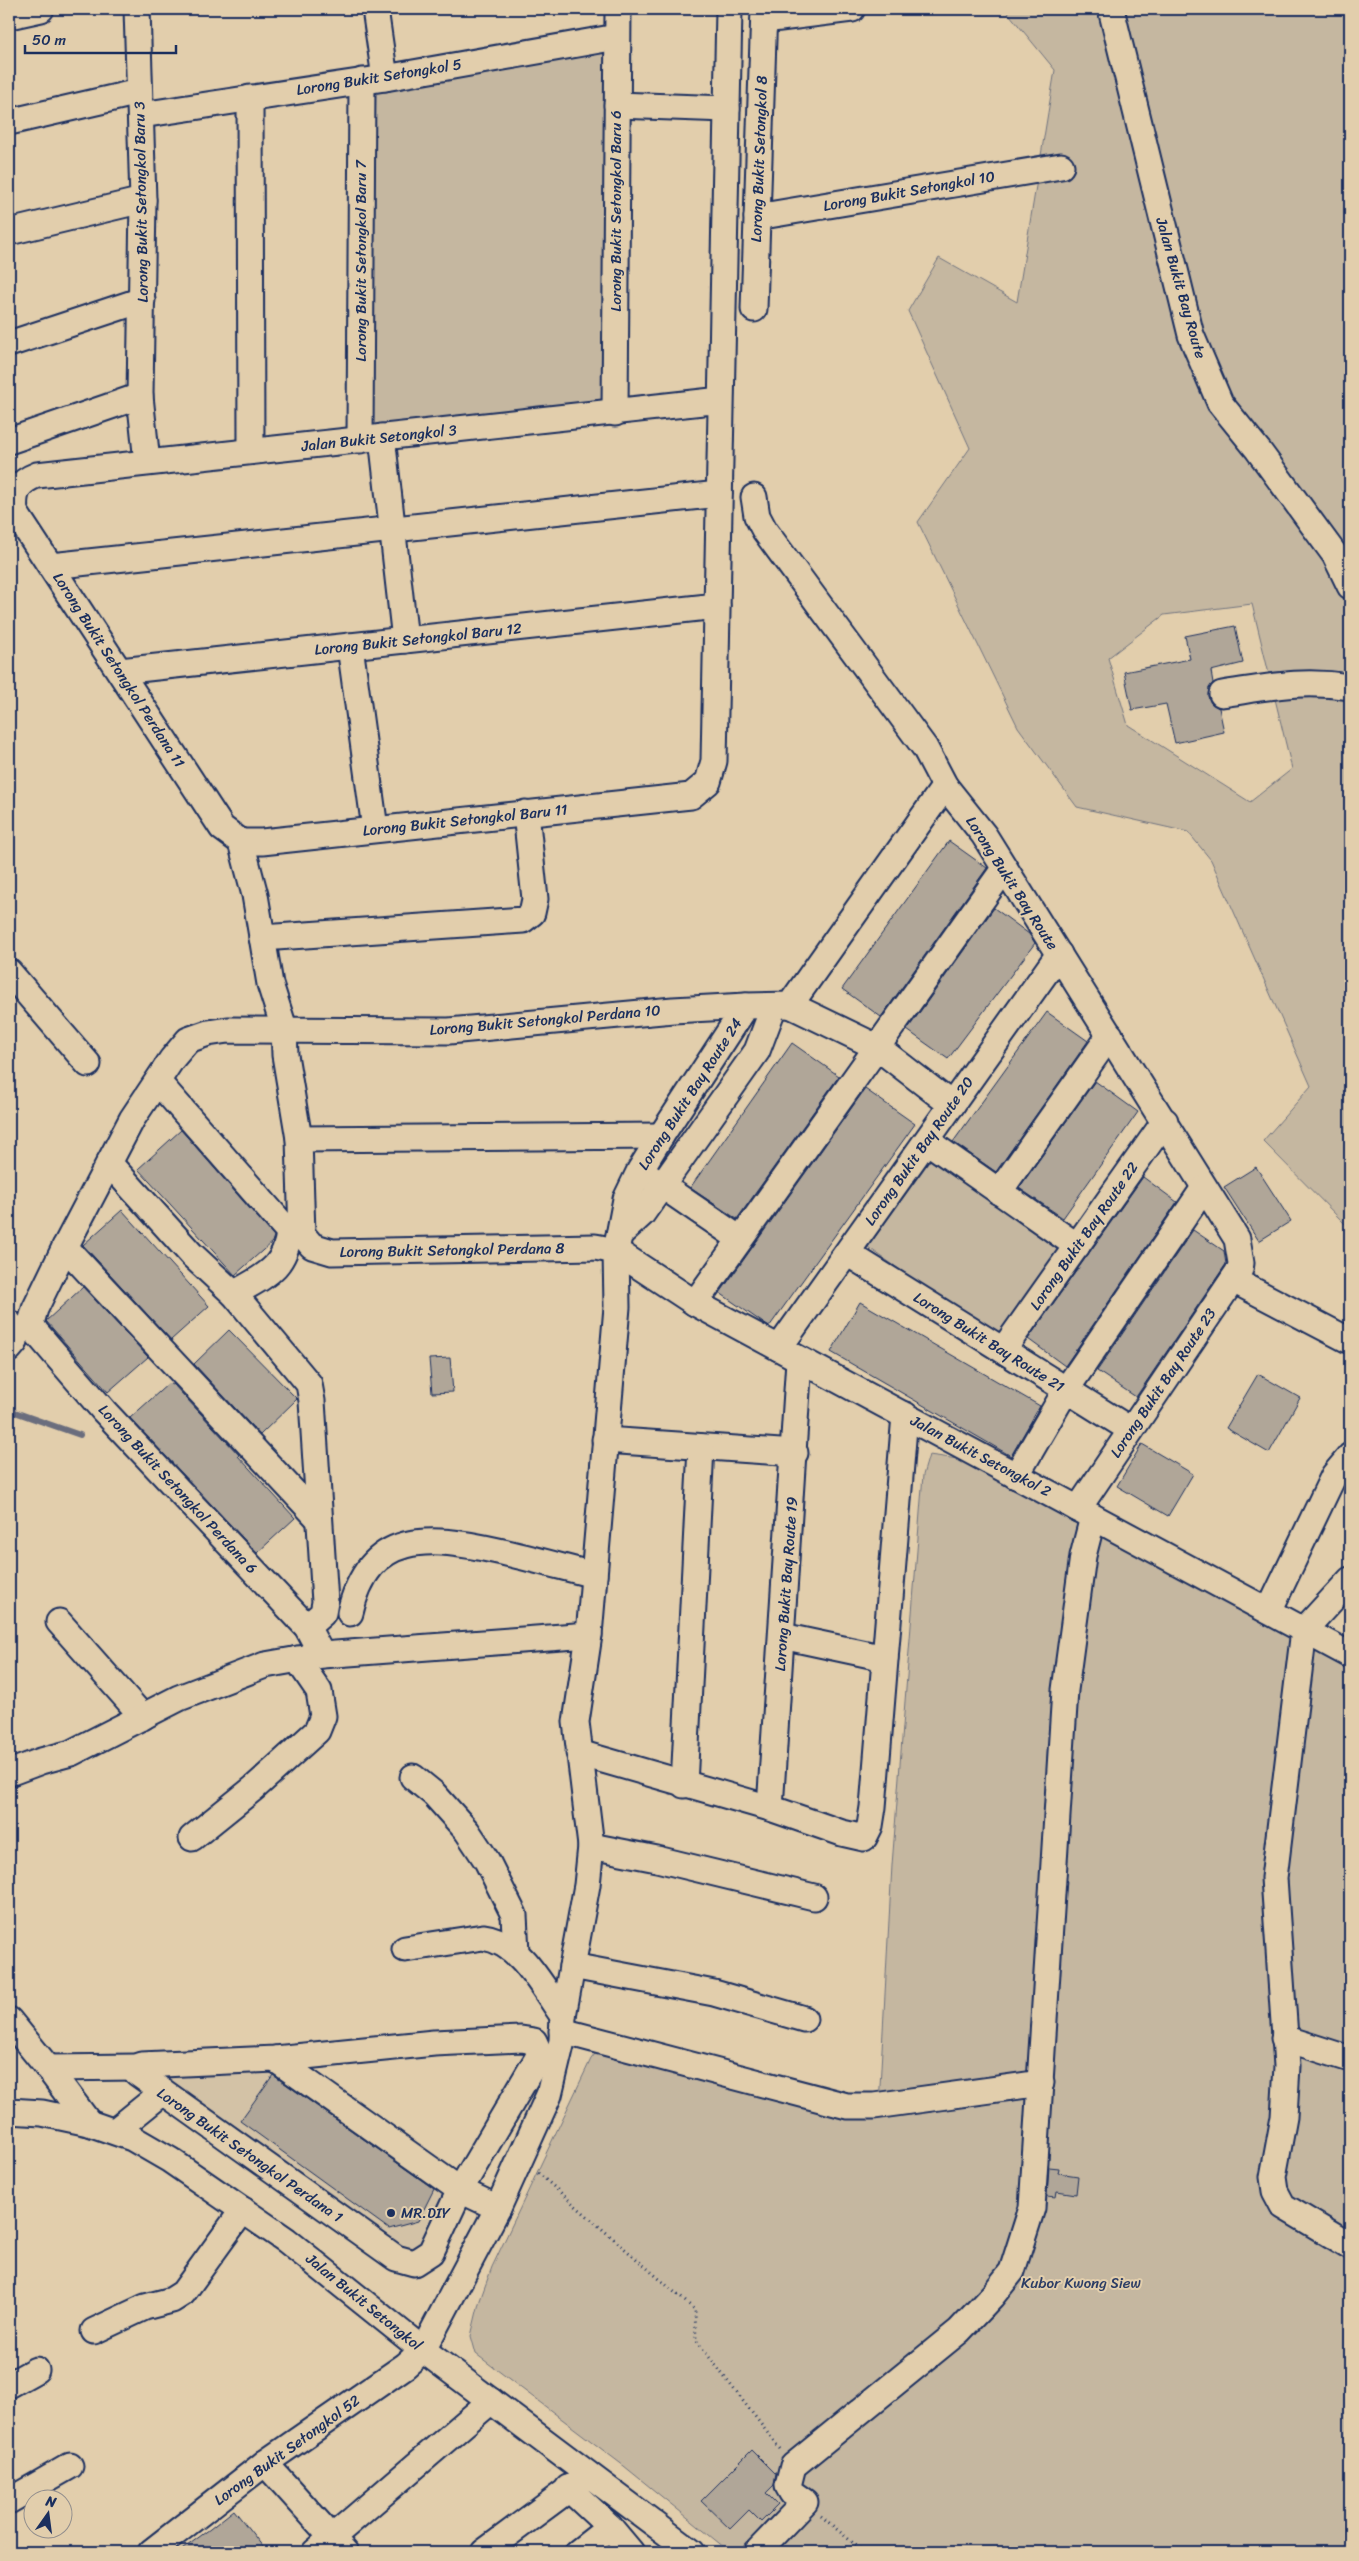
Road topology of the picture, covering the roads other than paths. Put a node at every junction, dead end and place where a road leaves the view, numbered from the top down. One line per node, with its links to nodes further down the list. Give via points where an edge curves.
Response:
1 (41, 9): 9 (street)
2 (375, 9): 11 (street, Lorong Bukit Setongkol Baru 7)
3 (618, 9): 10 (street, Lorong Bukit Setongkol Baru 6)
4 (729, 9): 15 (street)
5 (852, 9): 8 (street)
6 (1112, 9): 36 (street, Jalan Bukit Bay Route, via 1189,325 1208,379 1220,403 1335,555)
7 (144, 10): 13 (street, Lorong Bukit Setongkol Baru 3)
8 (764, 14): 19 (street, Lorong Bukit Setongkol 8)
9 (9, 16)
10 (617, 37): 11 (street, Lorong Bukit Setongkol 5); 14 (street, Lorong Bukit Setongkol Baru 6)
11 (373, 79): 12 (street, Lorong Bukit Setongkol 5); 27 (street, Lorong Bukit Setongkol Baru 7)
12 (250, 98): 13 (street, Lorong Bukit Setongkol 5); 29 (street)
13 (140, 103): 16 (street, Lorong Bukit Setongkol 5); 18 (street, Lorong Bukit Setongkol Baru 3)
14 (617, 105): 15 (street); 26 (street, Lorong Bukit Setongkol Baru 6)
15 (727, 109): 25 (street)
16 (9, 122)
17 (1061, 166): 19 (street, Lorong Bukit Setongkol 10)
18 (143, 200): 20 (street); 21 (street, Lorong Bukit Setongkol Baru 3)
19 (757, 217): 22 (street, Lorong Bukit Setongkol 8)
20 (9, 232)
21 (142, 300): 23 (street); 24 (street, Lorong Bukit Setongkol Baru 3)
22 (754, 309)
23 (9, 344)
24 (140, 396): 28 (street); 30 (street, Lorong Bukit Setongkol Baru 3)
25 (721, 400): 26 (street, Jalan Bukit Setongkol 3); 31 (street)
26 (615, 412): 27 (street, Jalan Bukit Setongkol 3)
27 (371, 439): 29 (street, Jalan Bukit Setongkol 3); 34 (street, Lorong Bukit Setongkol Baru 7)
28 (9, 441)
29 (251, 452): 30 (street, Jalan Bukit Setongkol 3)
30 (147, 462): 33 (street, Jalan Bukit Setongkol 3, via 25,479 14,498)
31 (719, 494): 34 (street); 37 (street)
32 (754, 497): 43 (street, Lorong Bukit Bay Route, via 757,516 765,531 925,748)
33 (15, 512): 35 (street, Lorong Bukit Setongkol Perdana 11)
34 (393, 530): 35 (street); 38 (street, Lorong Bukit Setongkol Baru 7)
35 (51, 566): 40 (street, Lorong Bukit Setongkol Perdana 11)
36 (1350, 586)
37 (717, 606): 38 (street, Lorong Bukit Setongkol Baru 12); 44 (street, Lorong Bukit Setongkol Baru 11, via 714,761 708,782 691,796)
38 (405, 640): 39 (street, Lorong Bukit Setongkol Baru 12)
39 (350, 646): 40 (street, Lorong Bukit Setongkol Baru 12); 45 (street)
40 (120, 671): 46 (street, Lorong Bukit Setongkol Perdana 11)
41 (1350, 687): 42 (street, via 1296,682)
42 (1222, 694)
43 (945, 786): 47 (street, Lorong Bukit Bay Route, via 984,835); 52 (street)
44 (526, 813): 45 (street, Lorong Bukit Setongkol Baru 11); 48 (street, via 536,899 532,913 523,920)
45 (375, 829): 46 (street, Lorong Bukit Setongkol Baru 11, via 262,842)
46 (231, 835): 48 (street, Lorong Bukit Setongkol Perdana 8, via 255,895)
47 (1004, 869): 49 (street, Lorong Bukit Bay Route); 55 (street)
48 (262, 938): 53 (street, Lorong Bukit Setongkol Perdana 8, via 270,984)
49 (1059, 954): 54 (street, Lorong Bukit Bay Route); 58 (street, Lorong Bukit Bay Route 20)
50 (9, 972): 56 (street)
51 (746, 1006): 52 (street, Lorong Bukit Bay Route 24); 53 (street, Lorong Bukit Setongkol Perdana 10, via 449,1031); 60 (street, Lorong Bukit Bay Route 24)
52 (782, 1006): 55 (street); 65 (street, via 758,1051)
53 (284, 1028): 57 (street, Lorong Bukit Setongkol Perdana 10, via 228,1030 188,1040); 61 (street, Lorong Bukit Setongkol Perdana 8, via 285,1055)
54 (1110, 1035): 59 (street, Lorong Bukit Bay Route); 67 (street)
55 (877, 1047): 58 (street); 68 (street)
56 (88, 1064)
57 (158, 1082): 63 (street, Lorong Bukit Setongkol Perdana 10, via 132,1119); 75 (street, via 289,1232 287,1251 274,1269)
58 (952, 1105): 62 (street, Lorong Bukit Bay Route 20)
59 (1165, 1121): 66 (street, Lorong Bukit Bay Route); 71 (street, Lorong Bukit Bay Route 22)
60 (661, 1136): 61 (street); 64 (street, Lorong Bukit Bay Route 24)
61 (299, 1139): 69 (street, Lorong Bukit Setongkol Perdana 8, via 302,1234 312,1246 332,1252 595,1247)
62 (927, 1141): 67 (street); 72 (street, Lorong Bukit Bay Route 20)
63 (109, 1163): 70 (street, Lorong Bukit Setongkol Perdana 10); 75 (street, via 192,1255)
64 (640, 1170): 65 (street); 69 (street, Lorong Bukit Bay Route 24, via 626,1200)
65 (662, 1186): 68 (street); 69 (street)
66 (1204, 1188): 73 (street, Lorong Bukit Bay Route, via 1237,1239); 82 (street)
67 (999, 1192): 71 (street)
68 (740, 1239): 76 (street)
69 (617, 1243): 76 (street, Jalan Bukit Setongkol 2); 85 (street, Lorong Bukit Bay Route 24, via 617,1307)
70 (66, 1246): 77 (street, Lorong Bukit Setongkol Perdana 10, via 35,1309); 91 (street)
71 (1077, 1246): 80 (street, Lorong Bukit Bay Route 22)
72 (846, 1253): 80 (street, Lorong Bukit Bay Route 21); 81 (street, Lorong Bukit Bay Route 20)
73 (1240, 1254): 74 (street, Lorong Bukit Bay Route 23, via 1240,1269)
74 (1233, 1280): 78 (street); 84 (street, Lorong Bukit Bay Route 23)
75 (234, 1294): 91 (street, via 309,1384)
76 (695, 1303): 81 (street, Jalan Bukit Setongkol 2)
77 (20, 1323): 79 (street, via 15,1342); 97 (street, Lorong Bukit Setongkol Perdana 6, via 36,1332 104,1411)
78 (1350, 1341)
79 (9, 1349)
80 (1002, 1350): 82 (street, Lorong Bukit Bay Route 21)
81 (789, 1354): 83 (street, Jalan Bukit Setongkol 2); 87 (street, Lorong Bukit Bay Route 19)
82 (1066, 1390): 84 (street, Lorong Bukit Bay Route 21); 89 (street)
83 (905, 1415): 89 (street, Jalan Bukit Setongkol 2); 103 (street)
84 (1130, 1430): 90 (street, Lorong Bukit Bay Route 23)
85 (605, 1440): 86 (street); 92 (street, Lorong Bukit Bay Route 24)
86 (701, 1447): 87 (street); 109 (street)
87 (794, 1453): 100 (street, Lorong Bukit Bay Route 19)
88 (1350, 1456): 94 (street, via 1334,1475)
89 (1016, 1476): 90 (street, Jalan Bukit Setongkol 2)
90 (1086, 1513): 94 (street, Jalan Bukit Setongkol 2); 125 (street, Lorong Bukit Bay Route 23, via 1065,1690)
91 (318, 1518): 97 (street, via 325,1602 323,1613)
92 (594, 1576): 95 (street, via 453,1541 411,1542 385,1554 366,1570 354,1595); 99 (street, Lorong Bukit Bay Route 24)
93 (1350, 1580): 98 (street)
94 (1269, 1611): 98 (street, Jalan Bukit Setongkol 2)
95 (350, 1613)
96 (59, 1622): 105 (street)
97 (308, 1627): 101 (street, Lorong Bukit Setongkol Perdana 6)
98 (1304, 1630): 102 (street, Jalan Bukit Setongkol 2); 120 (street, via 1274,1878)
99 (589, 1635): 101 (street); 106 (street, Lorong Bukit Bay Route 24, via 576,1722)
100 (782, 1636): 103 (street); 110 (street, Lorong Bukit Bay Route 19)
101 (322, 1655): 104 (street)
102 (1350, 1655)
103 (885, 1658): 110 (street, via 873,1807 864,1838)
104 (297, 1659): 105 (street, via 249,1669); 111 (street, via 319,1691 323,1716 318,1731)
105 (143, 1717): 107 (street, via 71,1753)
106 (579, 1753): 109 (street); 112 (street, Lorong Bukit Bay Route 24)
107 (9, 1774)
108 (413, 1778): 115 (street, via 434,1794 488,1861 514,1915)
109 (684, 1785): 110 (street)
110 (770, 1808)
111 (192, 1838)
112 (591, 1846): 113 (street); 116 (street, Lorong Bukit Bay Route 24)
113 (814, 1897)
114 (405, 1949): 115 (street, via 483,1937 492,1938)
115 (516, 1952): 119 (street)
116 (572, 1966): 117 (street, via 714,1993); 119 (street, Lorong Bukit Bay Route 24)
117 (804, 2019)
118 (9, 2020): 124 (street)
119 (562, 2023): 125 (street, via 848,2106 874,2106); 131 (street, Lorong Bukit Bay Route 24, via 555,2076 549,2095)
120 (1284, 2038): 122 (street); 133 (street, via 1286,2088 1273,2177 1275,2191 1282,2206)
121 (275, 2059): 123 (street, Lorong Bukit Setongkol Perdana 1); 130 (street); 130 (street, Lorong Bukit Setongkol Perdana 1, via 434,2043 534,2041 540,2054)
122 (1350, 2059)
123 (137, 2067): 124 (street); 126 (street, Lorong Bukit Setongkol Perdana 1, via 137,2073)
124 (48, 2068): 128 (street)
125 (1040, 2083): 150 (street, Lorong Bukit Bay Route 23, via 1032,2208 1012,2271 959,2331 793,2466 788,2486 805,2502)
126 (162, 2093): 129 (street); 130 (street, Lorong Bukit Setongkol Perdana 1, via 396,2258 414,2263 432,2252)
127 (9, 2111): 128 (street, Jalan Bukit Setongkol, via 42,2113)
128 (89, 2122): 129 (street, Jalan Bukit Setongkol)
129 (115, 2131): 132 (street, Jalan Bukit Setongkol, via 170,2160)
130 (460, 2190): 131 (street)
131 (498, 2208): 135 (street, Lorong Bukit Bay Route 24)
132 (243, 2210): 134 (street, via 183,2293); 135 (street, Jalan Bukit Setongkol, via 333,2276)
133 (1350, 2246)
134 (94, 2331)
135 (423, 2350): 138 (street, Jalan Bukit Setongkol); 139 (street, Lorong Bukit Setongkol 52, via 405,2366)
136 (36, 2370): 137 (street)
137 (9, 2385)
138 (491, 2401): 141 (street, Jalan Bukit Setongkol); 144 (street)
139 (264, 2463): 144 (street); 145 (street, Lorong Bukit Setongkol 52)
140 (70, 2466): 142 (street)
141 (578, 2481): 143 (street); 146 (street); 149 (street, Jalan Bukit Setongkol)
142 (9, 2501)
143 (610, 2527): 147 (street); 148 (street)
144 (331, 2548)
145 (151, 2552)
146 (484, 2552)
147 (578, 2552)
148 (630, 2552)
149 (692, 2552)
150 (757, 2552)

